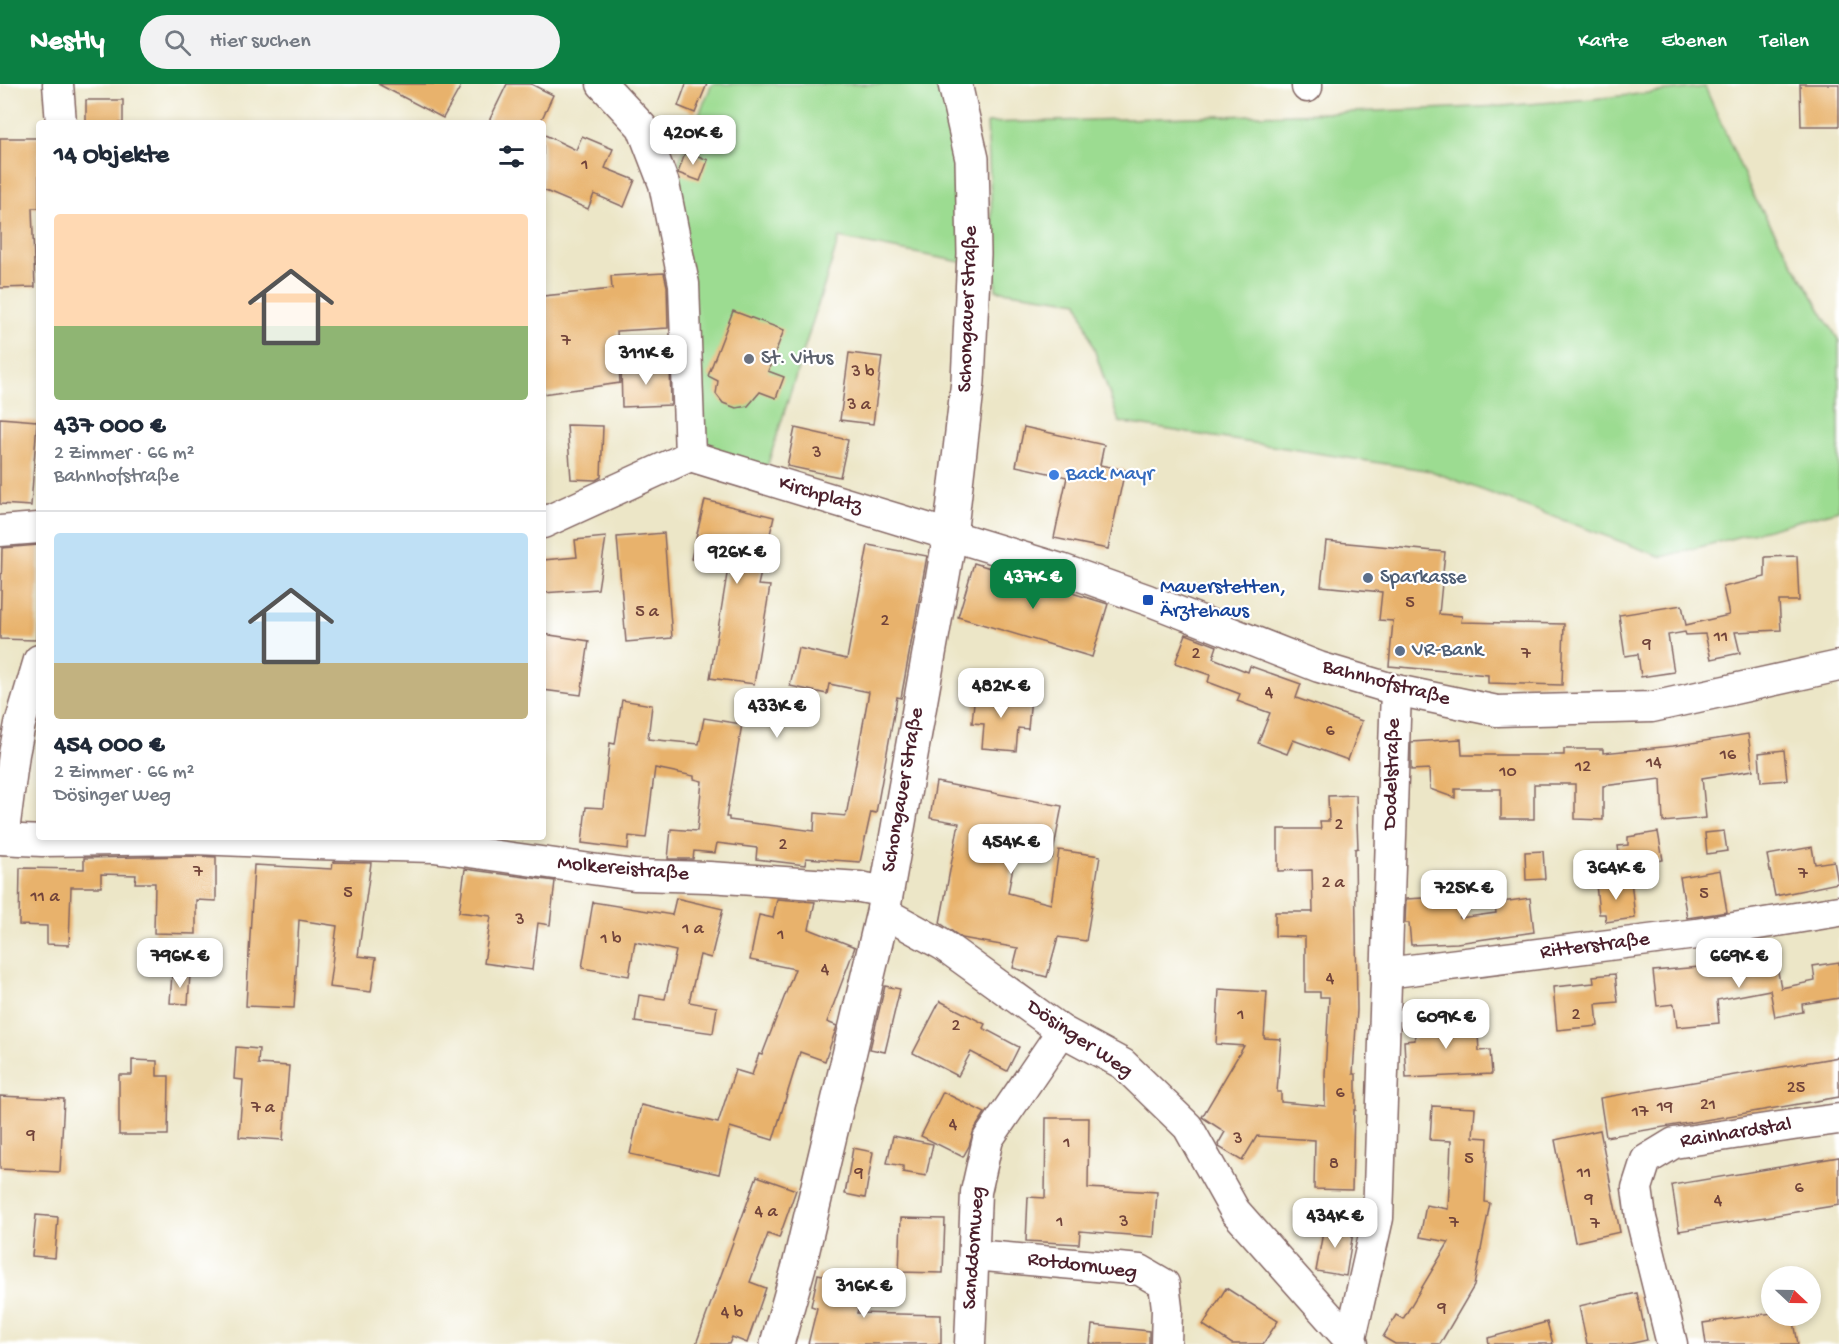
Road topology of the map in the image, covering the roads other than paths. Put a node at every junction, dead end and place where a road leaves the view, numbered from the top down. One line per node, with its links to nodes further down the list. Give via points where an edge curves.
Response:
1 (58, 84): 4 (street)
2 (602, 84): 5 (street, via 642,128 664,184 684,284)
3 (955, 84): 9 (main road, Schongauer Straße, via 972,159 974,254 968,381)
4 (61, 120)
5 (690, 456): 6 (street); 9 (street, Kirchplatz)
6 (546, 522)
7 (36, 528): 8 (street)
8 (0, 531)
9 (950, 536): 12 (street, Bahnhofstraße, via 1061,569 1319,667); 16 (main road, Schongauer Straße)
10 (1839, 666): 12 (street, Bahnhofstraße, via 1652,707 1497,711)
11 (36, 670): 13 (street, via 20,724)
12 (1396, 690): 18 (street, Dodelstraße)
13 (2, 839): 14 (street, Molkereistraße)
14 (118, 840)
15 (219, 840): 16 (street, Molkereistraße, via 434,847 634,874 860,887)
16 (884, 902): 19 (street, Dösinger Weg); 23 (main road, Schongauer Straße, via 799,1266)
17 (1839, 912): 18 (street, Ritterstraße)
18 (1386, 973): 22 (street, Dodelstraße, via 1378,1218)
19 (1062, 1031): 21 (street, Sanddornweg, via 988,1138 976,1192); 22 (street, Dösinger Weg, via 1123,1064 1188,1127 1235,1210)
20 (1839, 1119): 26 (street, Rainhardstal, via 1674,1143 1646,1160 1637,1188)
21 (974, 1255): 24 (street, Sanddornweg); 25 (street, Rotdornweg, via 1140,1270 1164,1284)
22 (1351, 1343)
23 (777, 1344)
24 (970, 1344)
25 (1166, 1344)
26 (1672, 1344)

